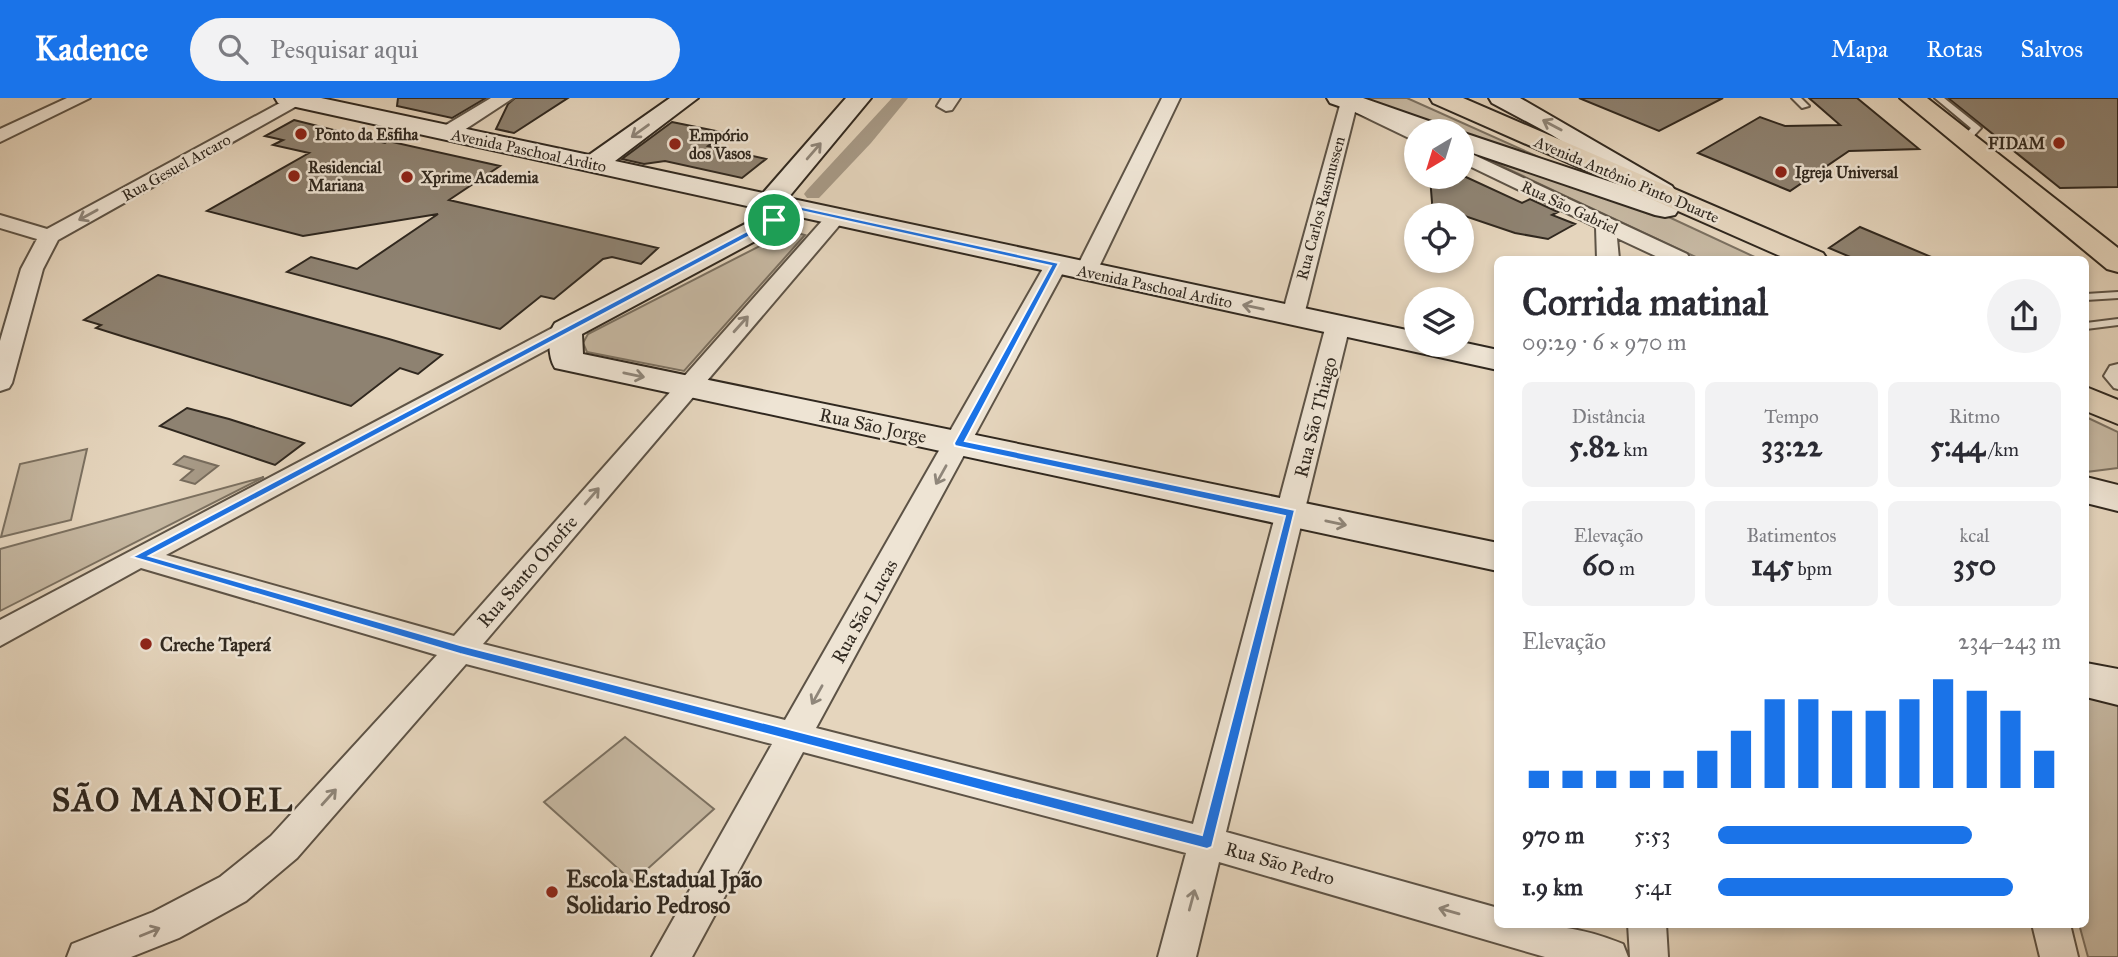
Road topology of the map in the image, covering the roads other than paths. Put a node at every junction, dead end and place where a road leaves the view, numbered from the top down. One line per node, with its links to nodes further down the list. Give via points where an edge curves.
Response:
1 (81, 98): 19 (street)
2 (504, 98): 18 (street)
3 (686, 98): 23 (main road, one-way to 23)
4 (859, 98): 25 (main road, one-way to 4)
5 (1171, 98): 38 (street)
6 (1418, 98): 24 (main road, Avenida Antônio Pinto Duarte)
7 (1441, 98): 24 (main road, Avenida Antônio Pinto Duarte)
8 (1501, 98): 24 (main road, one-way to 8, via 1561,130)
9 (1796, 98): 15 (lane)
10 (1891, 98): 34 (main road)
11 (1912, 98): 20 (main road)
12 (1939, 98): 20 (lane, via 1976,128)
13 (296, 99): 18 (main road, Avenida Paschoal Ardito); 29 (street, Rua Gesuel Arcaro, one-way to 29)
14 (1344, 100): 16 (main road); 17 (street); 43 (street, Rua Carlos Rasmussen)
15 (1805, 106)
16 (1404, 121)
17 (1404, 128)
18 (448, 132): 23 (main road, Avenida Paschoal Ardito)
19 (0, 136)
20 (1965, 140): 36 (main road)
21 (1474, 144): 24 (main road, Rua São Gabriel)
22 (1474, 161): 28 (street, Rua São Gabriel)
23 (594, 164): 25 (main road, Avenida Paschoal Ardito)
24 (1669, 204): 32 (main road, Avenida Antônio Pinto Duarte); 33 (main road, Avenida Antônio Pinto Duarte)
25 (780, 210): 26 (main road, Avenida Paschoal Ardito); 50 (main road)
26 (836, 217): 37 (main road, Avenida Paschoal Ardito); 56 (street, Rua Santo Onofre, one-way to 26)
27 (0, 221): 29 (street)
28 (1606, 223): 30 (street); 31 (street, Rua São Gabriel)
29 (49, 236): 42 (street)
30 (1608, 256)
31 (1673, 256)
32 (1770, 256)
33 (1804, 256)
34 (2082, 256)
35 (2089, 262): 39 (main road)
36 (2118, 263)
37 (1056, 265): 38 (main road, Avenida Paschoal Ardito); 60 (street, Rua São Lucas)
38 (1086, 271): 43 (main road, Avenida Paschoal Ardito, one-way to 38)
39 (2118, 286)
40 (2118, 295): 41 (lane)
41 (2089, 297)
42 (10, 310): 55 (street)
43 (1293, 315): 45 (main road, Avenida Paschoal Ardito)
44 (2118, 322): 46 (lane)
45 (1338, 325): 49 (main road, Avenida Paschoal Ardito); 65 (street, Rua São Thiago)
46 (2089, 327)
47 (2089, 328): 48 (lane)
48 (2118, 331)
49 (1404, 339)
50 (567, 345): 56 (main road, Rua São Jorge, one-way to 56); 67 (street, via 486,372)
51 (1474, 355): 52 (main road)
52 (1494, 359)
53 (2118, 368): 57 (lane, via 2110,376)
54 (2089, 379): 57 (main road)
55 (0, 383)
56 (686, 387): 60 (main road, Rua São Jorge); 69 (street, Rua Santo Onofre, one-way to 56)
57 (2118, 388)
58 (2089, 399): 59 (main road)
59 (2118, 413)
60 (959, 443): 65 (main road, Rua São Jorge); 72 (street, Rua São Lucas, one-way to 72)
61 (2089, 484): 62 (main road)
62 (2118, 485)
63 (2089, 491): 64 (main road)
64 (2118, 498)
65 (1291, 513): 66 (main road, Rua São Jorge, one-way to 66); 73 (street, Rua São Thiago)
66 (1494, 556)
67 (138, 557): 68 (street); 69 (street, Rua São Pedro)
68 (0, 634)
69 (460, 650): 72 (street, Rua São Pedro); 78 (street, Rua Santo Onofre, one-way to 69, via 166,925 233,889 284,848)
70 (2089, 681): 71 (main road)
71 (2118, 687)
72 (793, 737): 73 (street, Rua São Pedro); 79 (street, Rua São Lucas)
73 (1207, 843): 74 (street, Rua São Pedro, one-way to 73); 80 (street, Rua São Thiago, one-way to 73)
74 (1494, 924)
75 (1507, 928): 81 (street, Rua São Pedro, one-way to 75)
76 (1647, 928): 82 (street)
77 (2052, 928): 83 (street)
78 (86, 957)
79 (671, 957)
80 (1177, 957)
81 (1609, 957)
82 (1649, 957)
83 (2059, 957)

